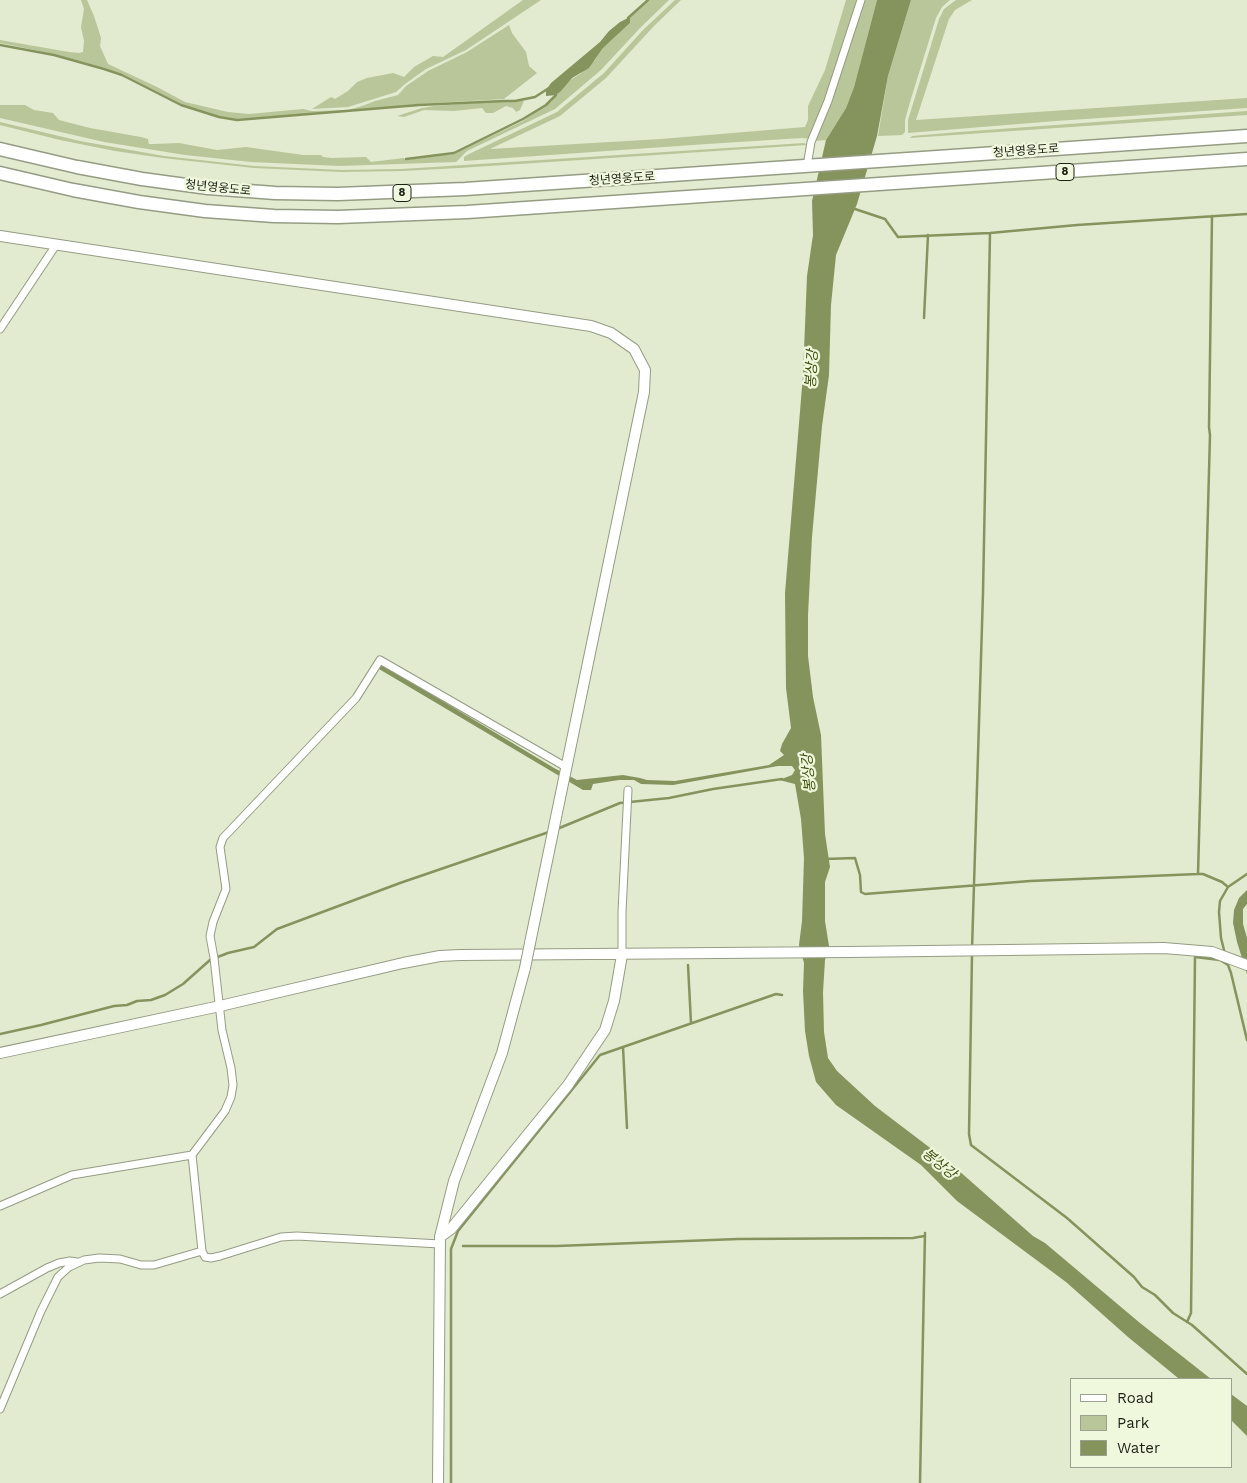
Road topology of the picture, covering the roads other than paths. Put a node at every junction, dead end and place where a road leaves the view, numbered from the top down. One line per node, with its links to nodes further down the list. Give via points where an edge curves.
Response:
1 (861, 0): 5 (street, via 811,142)
2 (1247, 136): 5 (highway, 청년영웅도로 / 8)
3 (0, 149): 5 (highway, 청년영웅도로 / 8, via 142,179 275,193 400,193)
4 (1247, 159): 6 (highway, 청년영웅도로 / 8, via 401,216 274,216 206,210 72,190)
5 (807, 166)
6 (0, 173)
7 (0, 236): 8 (main road)
8 (56, 245): 9 (street); 10 (main road, via 591,326 611,333 634,349 645,370 644,392)
9 (0, 330)
10 (566, 769): 14 (street, via 380,660 356,698 223,838 220,858 226,889 210,936); 18 (main road, bridge, via 525,968 502,1053 454,1181)
11 (628, 790): 12 (street, via 622,912)
12 (614, 955): 13 (main road, via 1164,948 1212,952); 14 (main road, via 440,956); 18 (main road, via 614,1001 604,1030 568,1085)
13 (1243, 963)
14 (220, 1006): 15 (main road); 16 (street, via 232,1091 225,1111)
15 (0, 1053)
16 (192, 1155): 17 (street, via 72,1175); 19 (street)
17 (0, 1206)
18 (440, 1240): 19 (street, via 297,1236 268,1240 211,1258); 23 (main road)
19 (202, 1252): 20 (street, via 154,1265 120,1259)
20 (79, 1262): 21 (street, via 53,1266); 22 (street, via 58,1277)
21 (0, 1294)
22 (0, 1409)
23 (438, 1483)

